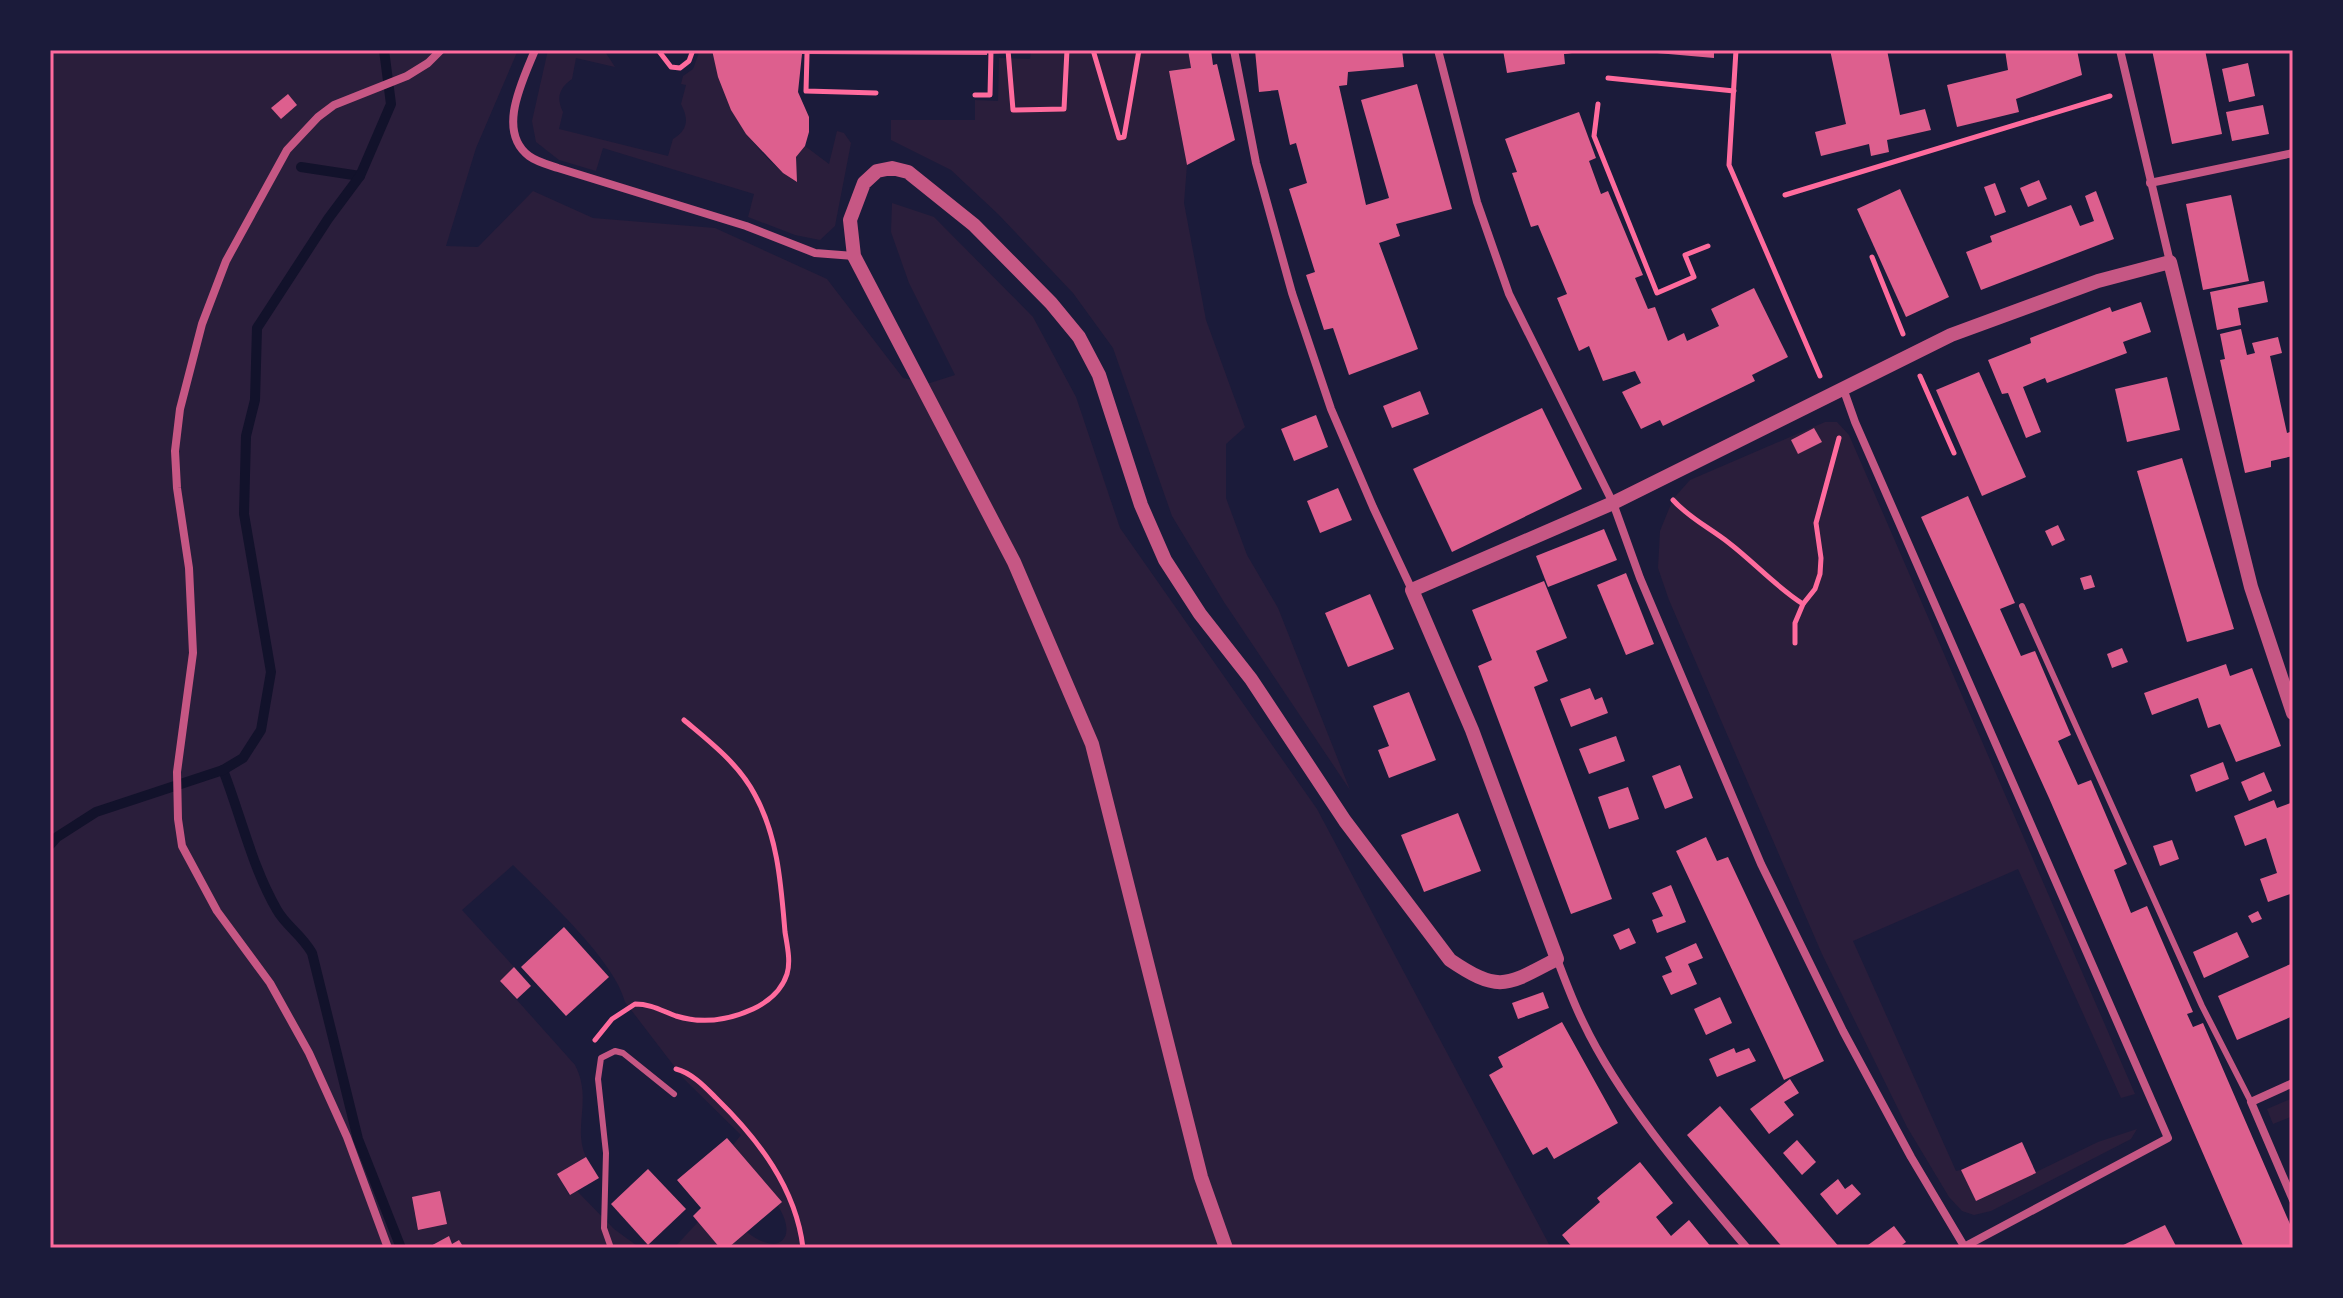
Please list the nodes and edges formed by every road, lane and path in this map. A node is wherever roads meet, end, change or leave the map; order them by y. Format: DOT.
graph roads {
  1 [pos="441,50"];
  2 [pos="535,50"];
  3 [pos="658,50"];
  4 [pos="693,50"];
  5 [pos="1024,50"];
  6 [pos="1067,50"];
  7 [pos="1093,50"];
  8 [pos="1139,50"];
  9 [pos="1234,50"];
  10 [pos="1438,50"];
  11 [pos="1736,50"];
  12 [pos="2120,50"];
  13 [pos="1008,51"];
  14 [pos="807,54"];
  15 [pos="1608,78"];
  16 [pos="2129,90"];
  17 [pos="1734,91"];
  18 [pos="876,93"];
  19 [pos="975,95"];
  20 [pos="1598,104"];
  21 [pos="2293,153"];
  22 [pos="2150,183"];
  23 [pos="1785,195"];
  24 [pos="1708,246"];
  25 [pos="854,256"];
  26 [pos="2170,262"];
  27 [pos="1822,382"];
  28 [pos="1843,388"];
  29 [pos="1837,446"];
  30 [pos="1657,481"];
  31 [pos="1613,503"];
  32 [pos="1412,590"];
  33 [pos="1803,604"];
  34 [pos="2022,606"];
  35 [pos="1795,643"];
  36 [pos="2293,713"];
  37 [pos="684,720"];
  38 [pos="1557,959"];
  39 [pos="598,1068"];
  40 [pos="650,1073"];
  41 [pos="2293,1083"];
  42 [pos="674,1094"];
  43 [pos="2251,1102"];
  44 [pos="2293,1200"];
  45 [pos="1962,1247"];
  46 [pos="388,1248"];
  47 [pos="611,1248"];
  48 [pos="803,1248"];
  49 [pos="1226,1248"];
  50 [pos="1747,1248"];
  1 -- 46 [label="street"];
  2 -- 25 [label="street"];
  3 -- 4 [label="path"];
  5 -- 13 [label="path"];
  6 -- 13 [label="path"];
  7 -- 8 [label="path"];
  9 -- 32 [label="street"];
  10 -- 31 [label="street"];
  11 -- 17 [label="path"];
  12 -- 16 [label="street"];
  13 -- 19 [label="path"];
  14 -- 18 [label="path"];
  15 -- 17 [label="path"];
  16 -- 22 [label="street"];
  16 -- 23 [label="path"];
  17 -- 27 [label="path"];
  20 -- 24 [label="path"];
  21 -- 22 [label="street"];
  22 -- 26 [label="street"];
  25 -- 38 [label="street"];
  25 -- 49 [label="street"];
  26 -- 28 [label="street"];
  26 -- 36 [label="street"];
  28 -- 30 [label="street"];
  28 -- 45 [label="street"];
  29 -- 33 [label="path"];
  30 -- 31 [label="street"];
  30 -- 33 [label="path"];
  31 -- 32 [label="street"];
  31 -- 45 [label="street"];
  32 -- 38 [label="street"];
  33 -- 35 [label="path"];
  34 -- 43 [label="lane"];
  37 -- 39 [label="path"];
  38 -- 50 [label="street"];
  39 -- 40 [label="lane"];
  39 -- 47 [label="lane"];
  40 -- 42 [label="lane"];
  40 -- 48 [label="path"];
  41 -- 43 [label="street"];
  43 -- 44 [label="street"];
}
